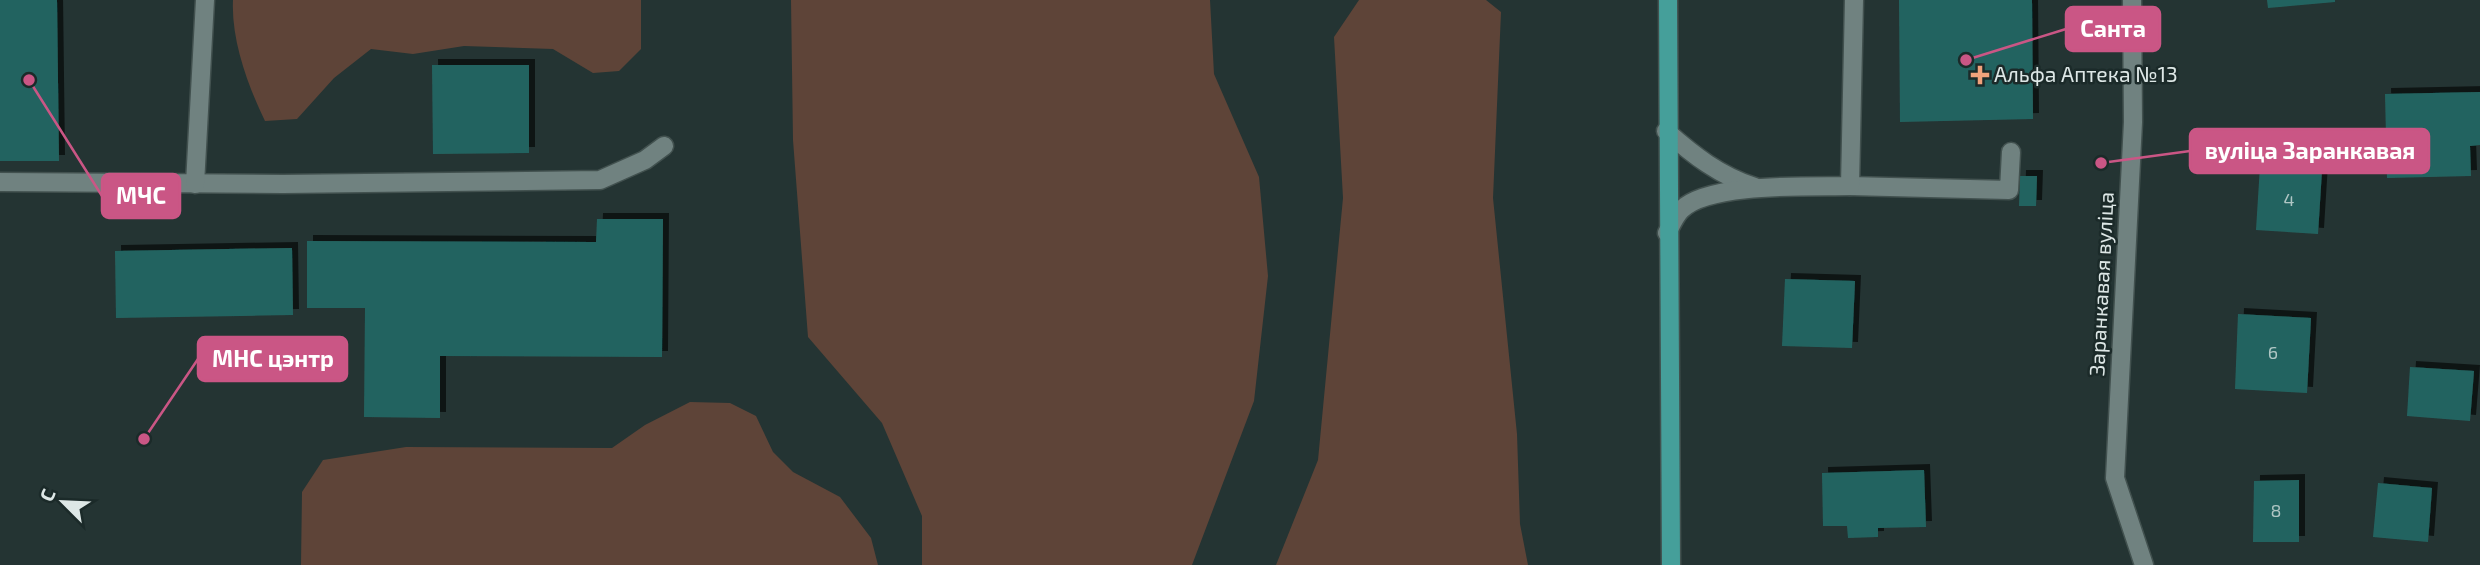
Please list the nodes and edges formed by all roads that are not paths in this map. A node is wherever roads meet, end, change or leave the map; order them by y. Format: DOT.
graph roads {
  1 [pos="205,0"];
  2 [pos="1668,0"];
  3 [pos="1854,0"];
  4 [pos="2132,0"];
  5 [pos="1667,131"];
  6 [pos="664,146"];
  7 [pos="2011,152"];
  8 [pos="0,182"];
  9 [pos="195,184"];
  10 [pos="1850,186"];
  11 [pos="1755,187"];
  12 [pos="1667,233"];
  13 [pos="1671,565"];
  14 [pos="2144,565"];
  1 -- 9 [label="street"];
  2 -- 5 [label="main road"];
  3 -- 10 [label="street"];
  4 -- 14 [label="street, Заранкавая вуліца"];
  5 -- 11 [label="street"];
  5 -- 12 [label="main road"];
  6 -- 9 [label="street"];
  7 -- 10 [label="street"];
  8 -- 9 [label="street"];
  10 -- 11 [label="street"];
  11 -- 12 [label="street"];
  12 -- 13 [label="main road"];
}
